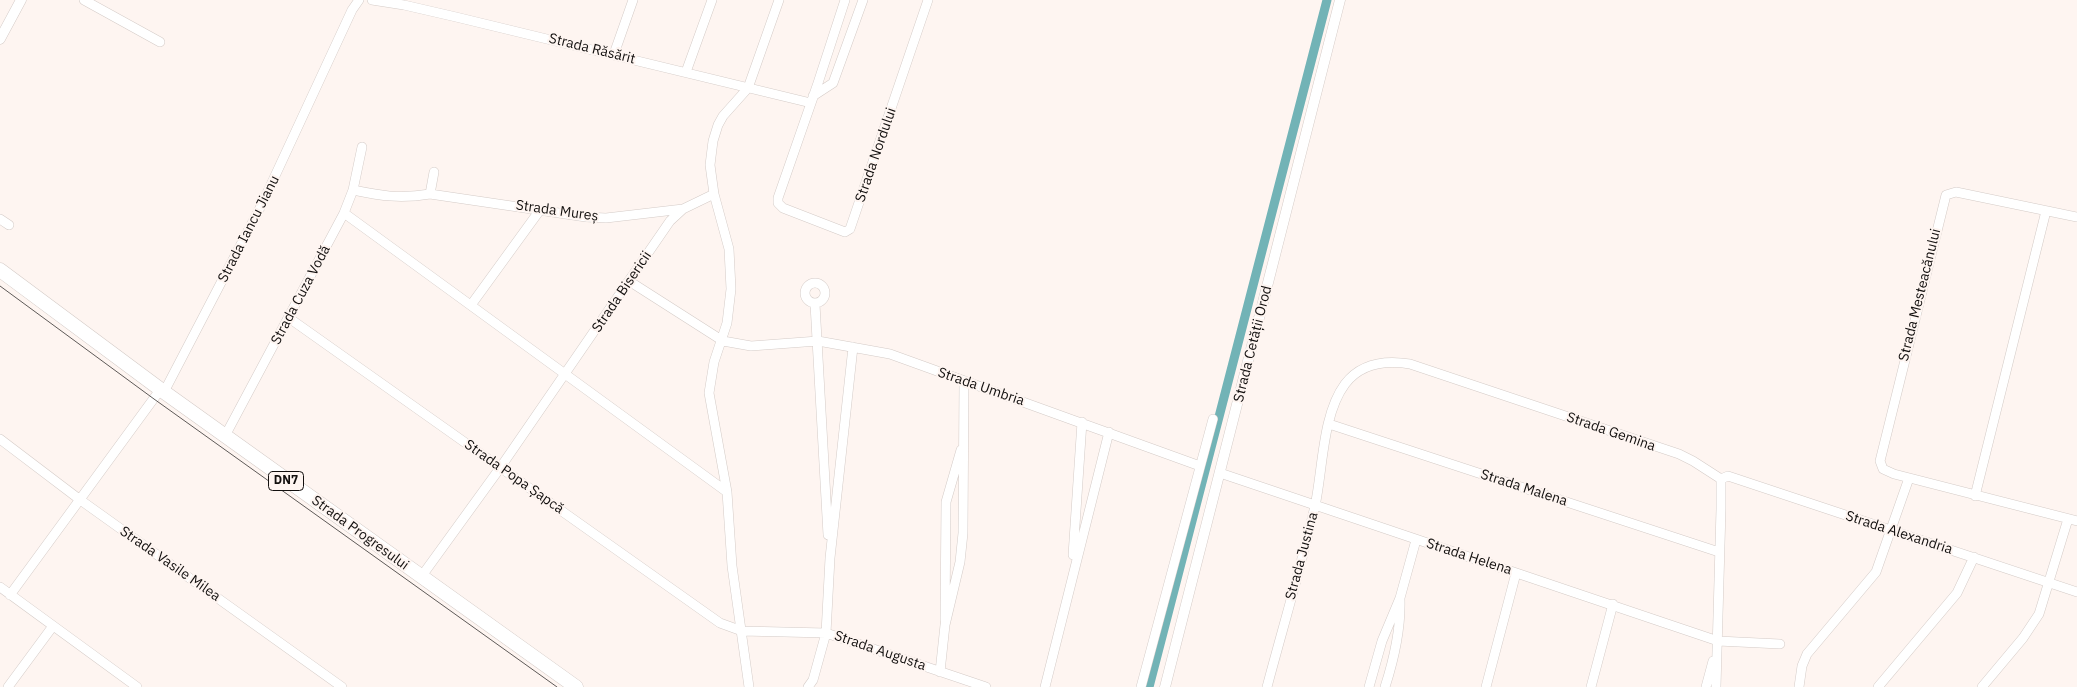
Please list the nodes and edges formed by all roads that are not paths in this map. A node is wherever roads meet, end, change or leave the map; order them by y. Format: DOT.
graph roads {
  1 [pos="21,0"];
  2 [pos="84,0"];
  3 [pos="359,0"];
  4 [pos="372,0"];
  5 [pos="633,0"];
  6 [pos="712,0"];
  7 [pos="779,0"];
  8 [pos="845,0"];
  9 [pos="862,0"];
  10 [pos="928,0"];
  11 [pos="1340,0"];
  12 [pos="406,2"];
  13 [pos="0,39"];
  14 [pos="160,42"];
  15 [pos="614,54"];
  16 [pos="686,72"];
  17 [pos="748,88"];
  18 [pos="812,100"];
  19 [pos="362,147"];
  20 [pos="434,172"];
  21 [pos="353,190"];
  22 [pos="430,194"];
  23 [pos="714,194"];
  24 [pos="683,208"];
  25 [pos="540,210"];
  26 [pos="2046,211"];
  27 [pos="344,213"];
  28 [pos="2077,217"];
  29 [pos="0,219"];
  30 [pos="10,225"];
  31 [pos="0,270"];
  32 [pos="629,281"];
  33 [pos="815,304"];
  34 [pos="471,305"];
  35 [pos="289,318"];
  36 [pos="723,341"];
  37 [pos="818,341"];
  38 [pos="853,347"];
  39 [pos="565,374"];
  40 [pos="964,381"];
  41 [pos="162,391"];
  42 [pos="1213,419"];
  43 [pos="1082,422"];
  44 [pos="1329,424"];
  45 [pos="1109,432"];
  46 [pos="225,436"];
  47 [pos="0,439"];
  48 [pos="963,444"];
  49 [pos="1200,466"];
  50 [pos="500,468"];
  51 [pos="1220,473"];
  52 [pos="1909,478"];
  53 [pos="1720,479"];
  54 [pos="727,492"];
  55 [pos="1975,496"];
  56 [pos="79,500"];
  57 [pos="1315,506"];
  58 [pos="2074,519"];
  59 [pos="1891,530"];
  60 [pos="1416,540"];
  61 [pos="1719,552"];
  62 [pos="1974,557"];
  63 [pos="830,558"];
  64 [pos="1516,573"];
  65 [pos="1072,575"];
  66 [pos="421,577"];
  67 [pos="2050,582"];
  68 [pos="0,587"];
  69 [pos="2077,592"];
  70 [pos="10,595"];
  71 [pos="1400,598"];
  72 [pos="1613,604"];
  73 [pos="945,625"];
  74 [pos="53,626"];
  75 [pos="742,631"];
  76 [pos="826,633"];
  77 [pos="1718,642"];
  78 [pos="1780,644"];
  79 [pos="940,672"];
  80 [pos="8,687"];
  81 [pos="137,687"];
  82 [pos="342,687"];
  83 [pos="576,687"];
  84 [pos="749,687"];
  85 [pos="808,687"];
  86 [pos="986,687"];
  87 [pos="1045,687"];
  88 [pos="1141,687"];
  89 [pos="1165,687"];
  90 [pos="1267,687"];
  91 [pos="1369,687"];
  92 [pos="1385,687"];
  93 [pos="1486,687"];
  94 [pos="1591,687"];
  95 [pos="1706,687"];
  96 [pos="1716,687"];
  97 [pos="1799,687"];
  98 [pos="1878,687"];
  99 [pos="1982,687"];
  1 -- 13 [label="street"];
  2 -- 14 [label="street"];
  3 -- 41 [label="street, Strada Iancu Jianu"];
  4 -- 12 [label="street, Strada Răsărit"];
  5 -- 15 [label="street"];
  6 -- 16 [label="street"];
  7 -- 17 [label="street"];
  8 -- 18 [label="street"];
  9 -- 18 [label="street"];
  10 -- 18 [label="street, Strada Nordului"];
  11 -- 51 [label="street, Strada Cetății Orod"];
  12 -- 15 [label="street, Strada Răsărit"];
  15 -- 16 [label="street, Strada Răsărit"];
  16 -- 17 [label="street, Strada Răsărit"];
  17 -- 18 [label="street, Strada Răsărit"];
  17 -- 23 [label="street"];
  19 -- 21 [label="street, Strada Cuza Vodă"];
  20 -- 22 [label="street"];
  21 -- 22 [label="street, Strada Mureș"];
  21 -- 27 [label="street, Strada Cuza Vodă"];
  22 -- 25 [label="street, Strada Mureș"];
  23 -- 24 [label="street, Strada Bisericii"];
  23 -- 36 [label="street"];
  24 -- 25 [label="street, Strada Mureș"];
  24 -- 32 [label="street, Strada Bisericii"];
  25 -- 34 [label="street"];
  26 -- 28 [label="street"];
  26 -- 52 [label="street, Strada Mesteacănului"];
  26 -- 55 [label="street"];
  27 -- 34 [label="street"];
  27 -- 35 [label="street, Strada Cuza Vodă"];
  29 -- 30 [label="street"];
  31 -- 41 [label="main road, Strada Progresului / DN7"];
  32 -- 36 [label="street"];
  32 -- 39 [label="street, Strada Bisericii"];
  33 -- 37 [label="street"];
  34 -- 39 [label="street"];
  35 -- 46 [label="street, Strada Cuza Vodă"];
  35 -- 50 [label="street, Strada Popa Șapcă"];
  36 -- 37 [label="street, Strada Umbria"];
  36 -- 54 [label="street"];
  37 -- 38 [label="street, Strada Umbria"];
  37 -- 63 [label="street"];
  38 -- 40 [label="street, Strada Umbria"];
  38 -- 63 [label="street"];
  39 -- 50 [label="street, Strada Bisericii"];
  39 -- 54 [label="street"];
  40 -- 43 [label="street, Strada Umbria"];
  40 -- 48 [label="street"];
  41 -- 46 [label="main road, Strada Progresului / DN7"];
  41 -- 56 [label="street, Strada Iancu Jianu"];
  42 -- 49 [label="street"];
  43 -- 45 [label="street, Strada Umbria"];
  43 -- 65 [label="street"];
  44 -- 53 [label="street, Strada Gemina"];
  44 -- 57 [label="street, Strada Justina"];
  44 -- 61 [label="street, Strada Malena"];
  45 -- 49 [label="street, Strada Umbria"];
  45 -- 65 [label="street"];
  46 -- 66 [label="main road, Strada Progresului / DN7"];
  47 -- 56 [label="street, Strada Vasile Milea"];
  48 -- 73 [label="street"];
  48 -- 73 [label="street"];
  49 -- 88 [label="street"];
  50 -- 66 [label="street, Strada Bisericii"];
  50 -- 75 [label="street, Strada Popa Șapcă"];
  51 -- 57 [label="street, Strada Helena"];
  51 -- 89 [label="street, Strada Cetății Orod"];
  52 -- 55 [label="street"];
  52 -- 59 [label="street"];
  53 -- 59 [label="street, Strada Alexandria"];
  53 -- 61 [label="street"];
  54 -- 75 [label="street"];
  55 -- 58 [label="street"];
  56 -- 70 [label="street, Strada Iancu Jianu"];
  56 -- 82 [label="street, Strada Vasile Milea"];
  57 -- 60 [label="street, Strada Helena"];
  57 -- 90 [label="street, Strada Justina"];
  58 -- 67 [label="street"];
  59 -- 62 [label="street, Strada Alexandria"];
  59 -- 97 [label="street"];
  60 -- 64 [label="street, Strada Helena"];
  60 -- 71 [label="street"];
  61 -- 77 [label="street"];
  62 -- 67 [label="street, Strada Alexandria"];
  62 -- 98 [label="street"];
  63 -- 76 [label="street"];
  64 -- 72 [label="street, Strada Helena"];
  64 -- 93 [label="street"];
  65 -- 87 [label="street"];
  66 -- 83 [label="main road, Strada Progresului / DN7"];
  67 -- 69 [label="street, Strada Alexandria"];
  67 -- 99 [label="street"];
  68 -- 70 [label="street"];
  70 -- 74 [label="street"];
  71 -- 91 [label="street"];
  71 -- 92 [label="street"];
  72 -- 77 [label="street, Strada Helena"];
  72 -- 94 [label="street"];
  73 -- 79 [label="street"];
  74 -- 80 [label="street"];
  74 -- 81 [label="street"];
  75 -- 76 [label="street, Strada Augusta"];
  75 -- 84 [label="street"];
  76 -- 79 [label="street, Strada Augusta"];
  76 -- 85 [label="street"];
  77 -- 78 [label="street, Strada Helena"];
  77 -- 95 [label="street"];
  77 -- 96 [label="street"];
  79 -- 86 [label="street, Strada Augusta"];
}
